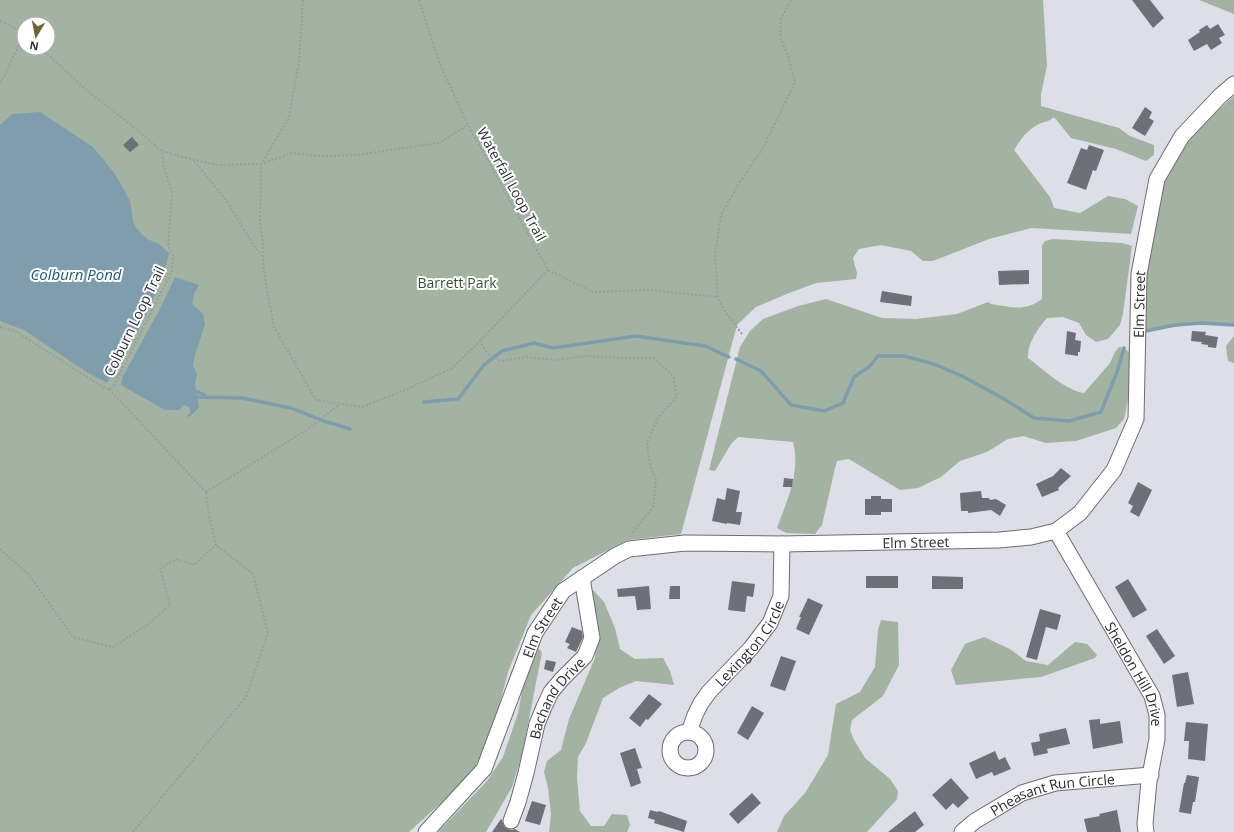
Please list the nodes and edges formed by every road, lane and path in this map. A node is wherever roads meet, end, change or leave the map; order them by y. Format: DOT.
graph roads {
  1 [pos="303,0"];
  2 [pos="419,0"];
  3 [pos="790,0"];
  4 [pos="0,21"];
  5 [pos="16,29"];
  6 [pos="16,51"];
  7 [pos="50,56"];
  8 [pos="0,83"];
  9 [pos="1234,84"];
  10 [pos="468,125"];
  11 [pos="162,151"];
  12 [pos="193,160"];
  13 [pos="261,164"];
  14 [pos="263,256"];
  15 [pos="548,270"];
  16 [pos="718,297"];
  17 [pos="0,327"];
  18 [pos="742,334"];
  19 [pos="480,341"];
  20 [pos="109,389"];
  21 [pos="341,404"];
  22 [pos="206,492"];
  23 [pos="1056,531"];
  24 [pos="782,544"];
  25 [pos="216,545"];
  26 [pos="0,549"];
  27 [pos="629,549"];
  28 [pos="582,578"];
  29 [pos="690,732"];
  30 [pos="1151,775"];
  31 [pos="512,821"];
  32 [pos="133,832"];
  33 [pos="426,832"];
  34 [pos="962,832"];
  35 [pos="1146,832"];
  1 -- 13 [label="path"];
  2 -- 10 [label="path"];
  3 -- 16 [label="path"];
  4 -- 5 [label="path"];
  6 -- 8 [label="path"];
  7 -- 11 [label="path"];
  9 -- 23 [label="street, Elm Street"];
  10 -- 13 [label="path, Waterfall Loop Trail"];
  10 -- 15 [label="path, Waterfall Loop Trail"];
  11 -- 12 [label="path, Waterfall Loop Trail"];
  11 -- 20 [label="path, Colburn Loop Trail"];
  12 -- 13 [label="path, Waterfall Loop Trail"];
  12 -- 14 [label="path"];
  13 -- 14 [label="path"];
  14 -- 21 [label="path"];
  15 -- 16 [label="path"];
  15 -- 19 [label="path"];
  16 -- 18 [label="path"];
  17 -- 20 [label="path, Colburn Loop Trail"];
  19 -- 21 [label="path"];
  19 -- 27 [label="path"];
  20 -- 22 [label="path"];
  21 -- 22 [label="path"];
  22 -- 25 [label="path"];
  23 -- 24 [label="street, Elm Street"];
  23 -- 30 [label="street, Sheldon Hill Drive"];
  24 -- 27 [label="street, Elm Street"];
  24 -- 29 [label="street, Lexington Circle"];
  25 -- 26 [label="path"];
  25 -- 32 [label="path"];
  27 -- 28 [label="street, Elm Street"];
  28 -- 31 [label="street, Bachand Drive"];
  28 -- 33 [label="street, Elm Street"];
  30 -- 34 [label="street, Pheasant Run Circle"];
  30 -- 35 [label="street, Sheldon Hill Drive"];
}
